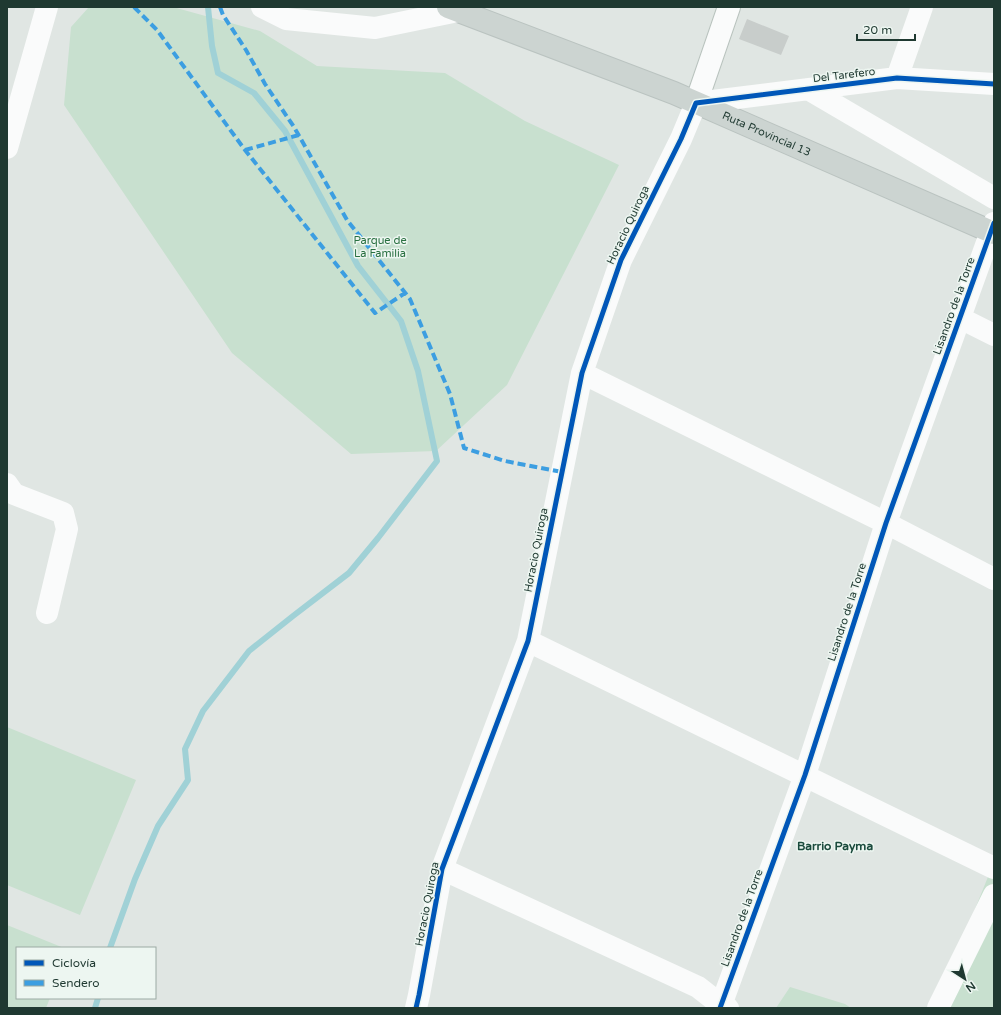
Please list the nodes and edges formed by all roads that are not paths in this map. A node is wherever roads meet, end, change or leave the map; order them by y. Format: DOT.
graph roads {
  1 [pos="47,7"];
  2 [pos="262,7"];
  3 [pos="729,7"];
  4 [pos="922,7"];
  5 [pos="453,9"];
  6 [pos="897,78"];
  7 [pos="994,84"];
  8 [pos="808,89"];
  9 [pos="696,103"];
  10 [pos="7,148"];
  11 [pos="994,198"];
  12 [pos="993,229"];
  13 [pos="960,318"];
  14 [pos="994,335"];
  15 [pos="582,373"];
  16 [pos="7,484"];
  17 [pos="886,523"];
  18 [pos="994,579"];
  19 [pos="47,612"];
  20 [pos="528,641"];
  21 [pos="806,775"];
  22 [pos="994,868"];
  23 [pos="442,869"];
  24 [pos="994,895"];
  25 [pos="413,1004"];
  26 [pos="723,1007"];
  27 [pos="938,1008"];
  1 -- 10 [label="street"];
  2 -- 5 [label="street"];
  3 -- 9 [label="street, Horacio Quiroga"];
  4 -- 6 [label="street"];
  5 -- 9 [label="main road, Ruta Provincial 13"];
  6 -- 7 [label="street, Del Tarefero"];
  6 -- 8 [label="street, Del Tarefero"];
  8 -- 9 [label="street, Del Tarefero"];
  8 -- 11 [label="street"];
  9 -- 12 [label="main road, Ruta Provincial 13"];
  9 -- 15 [label="street, Horacio Quiroga"];
  12 -- 13 [label="street, Lisandro de la Torre"];
  13 -- 14 [label="street"];
  13 -- 17 [label="street, Lisandro de la Torre"];
  15 -- 17 [label="street"];
  15 -- 20 [label="street, Horacio Quiroga"];
  16 -- 19 [label="street"];
  17 -- 18 [label="street"];
  17 -- 21 [label="street, Lisandro de la Torre"];
  20 -- 21 [label="street"];
  20 -- 23 [label="street, Horacio Quiroga"];
  21 -- 22 [label="street"];
  21 -- 26 [label="street, Lisandro de la Torre"];
  23 -- 25 [label="street, Horacio Quiroga"];
  23 -- 26 [label="street"];
  24 -- 27 [label="street"];
}
